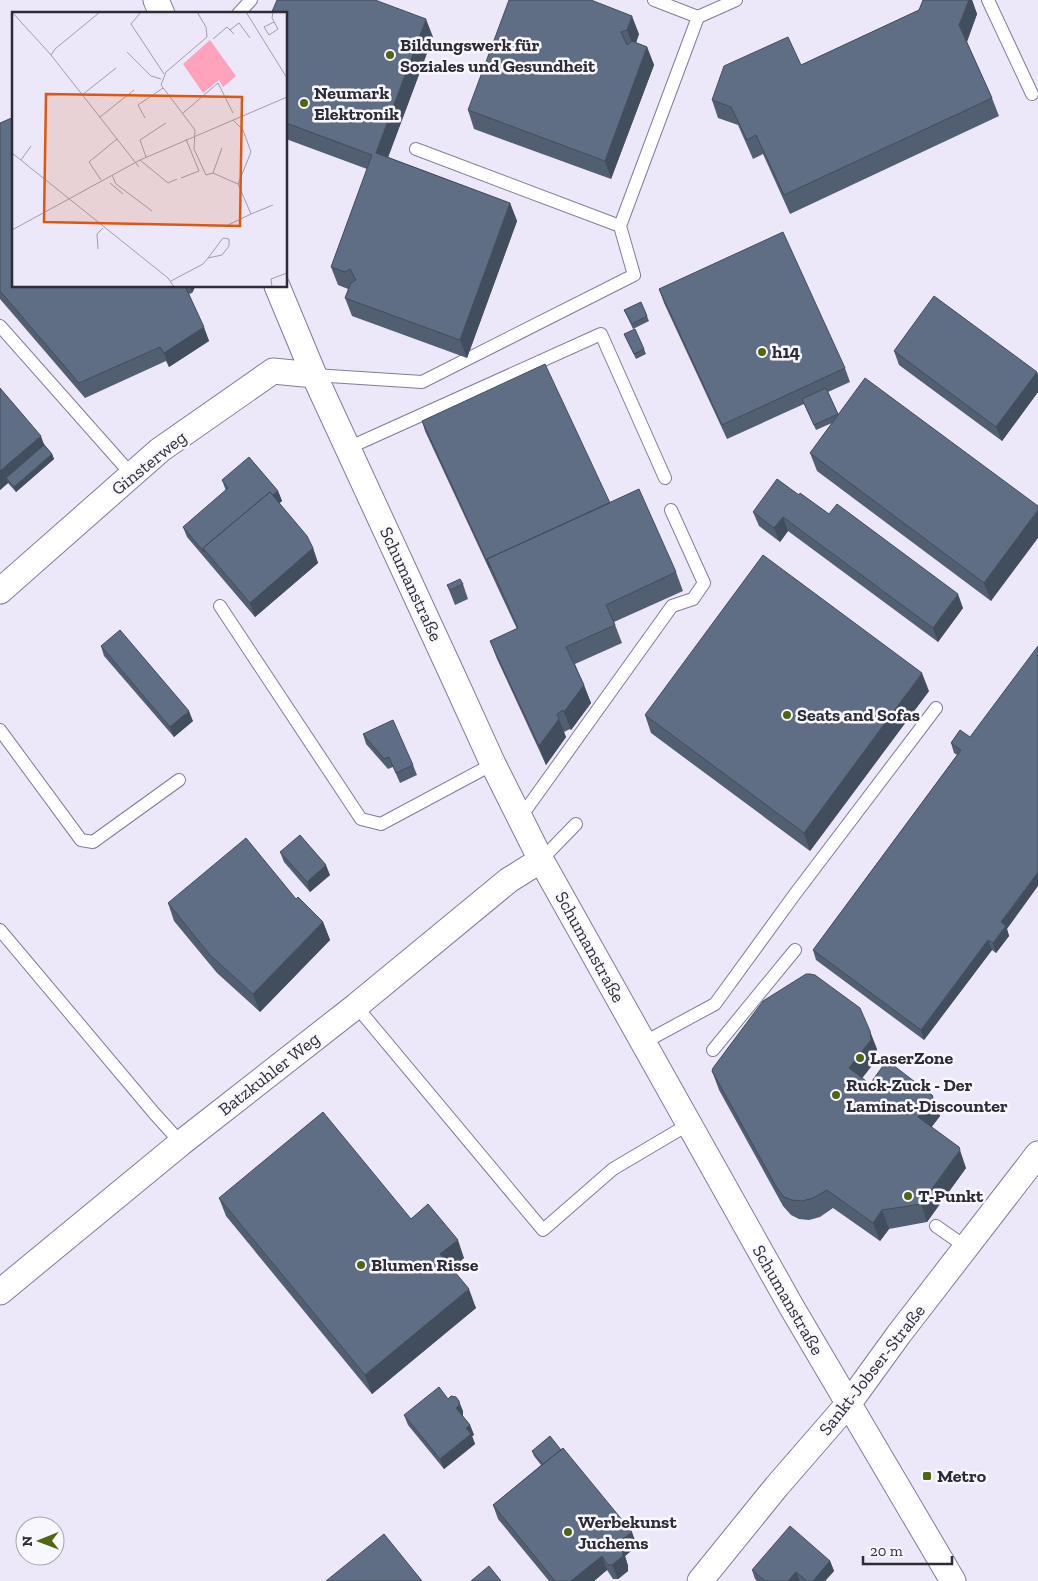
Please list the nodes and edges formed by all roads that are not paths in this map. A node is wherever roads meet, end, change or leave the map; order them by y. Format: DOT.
graph roads {
  1 [pos="156,0"];
  2 [pos="251,0"];
  3 [pos="654,0"];
  4 [pos="736,0"];
  5 [pos="988,0"];
  6 [pos="161,12"];
  7 [pos="240,12"];
  8 [pos="698,17"];
  9 [pos="1032,94"];
  10 [pos="416,149"];
  11 [pos="620,226"];
  12 [pos="278,288"];
  13 [pos="0,326"];
  14 [pos="314,375"];
  15 [pos="348,448"];
  16 [pos="132,475"];
  17 [pos="665,478"];
  18 [pos="671,510"];
  19 [pos="0,591"];
  20 [pos="220,606"];
  21 [pos="936,708"];
  22 [pos="0,730"];
  23 [pos="494,764"];
  24 [pos="179,780"];
  25 [pos="520,818"];
  26 [pos="576,824"];
  27 [pos="541,860"];
  28 [pos="0,930"];
  29 [pos="795,950"];
  30 [pos="356,1006"];
  31 [pos="643,1042"];
  32 [pos="713,1050"];
  33 [pos="689,1124"];
  34 [pos="181,1143"];
  35 [pos="1038,1154"];
  36 [pos="936,1226"];
  37 [pos="966,1247"];
  38 [pos="1,1290"];
  39 [pos="849,1403"];
  40 [pos="700,1581"];
  41 [pos="953,1581"];
  1 -- 6 [label="street"];
  2 -- 7 [label="lane"];
  3 -- 8 [label="lane"];
  4 -- 8 [label="lane"];
  5 -- 9 [label="lane"];
  8 -- 11 [label="lane"];
  10 -- 11 [label="lane"];
  11 -- 14 [label="lane"];
  12 -- 14 [label="street, Schumanstraße"];
  13 -- 16 [label="lane"];
  14 -- 15 [label="street, Schumanstraße"];
  14 -- 16 [label="street, Ginsterweg"];
  15 -- 17 [label="lane"];
  15 -- 23 [label="street, Schumanstraße"];
  16 -- 19 [label="street, Ginsterweg"];
  18 -- 25 [label="lane"];
  20 -- 23 [label="lane"];
  21 -- 31 [label="lane"];
  22 -- 24 [label="lane"];
  23 -- 25 [label="street, Schumanstraße"];
  25 -- 27 [label="street, Schumanstraße"];
  26 -- 27 [label="lane"];
  27 -- 30 [label="street, Batzkuhler Weg"];
  27 -- 31 [label="street, Schumanstraße"];
  28 -- 34 [label="lane"];
  29 -- 32 [label="lane"];
  30 -- 33 [label="lane"];
  30 -- 34 [label="street, Batzkuhler Weg"];
  31 -- 33 [label="street, Schumanstraße"];
  33 -- 39 [label="street, Schumanstraße"];
  34 -- 38 [label="street, Batzkuhler Weg"];
  35 -- 37 [label="street, Sankt-Jobser-Straße"];
  36 -- 37 [label="lane"];
  37 -- 39 [label="street, Sankt-Jobser-Straße"];
  39 -- 40 [label="street, Sankt-Jobser-Straße"];
  39 -- 41 [label="street, Schumanstraße"];
}
